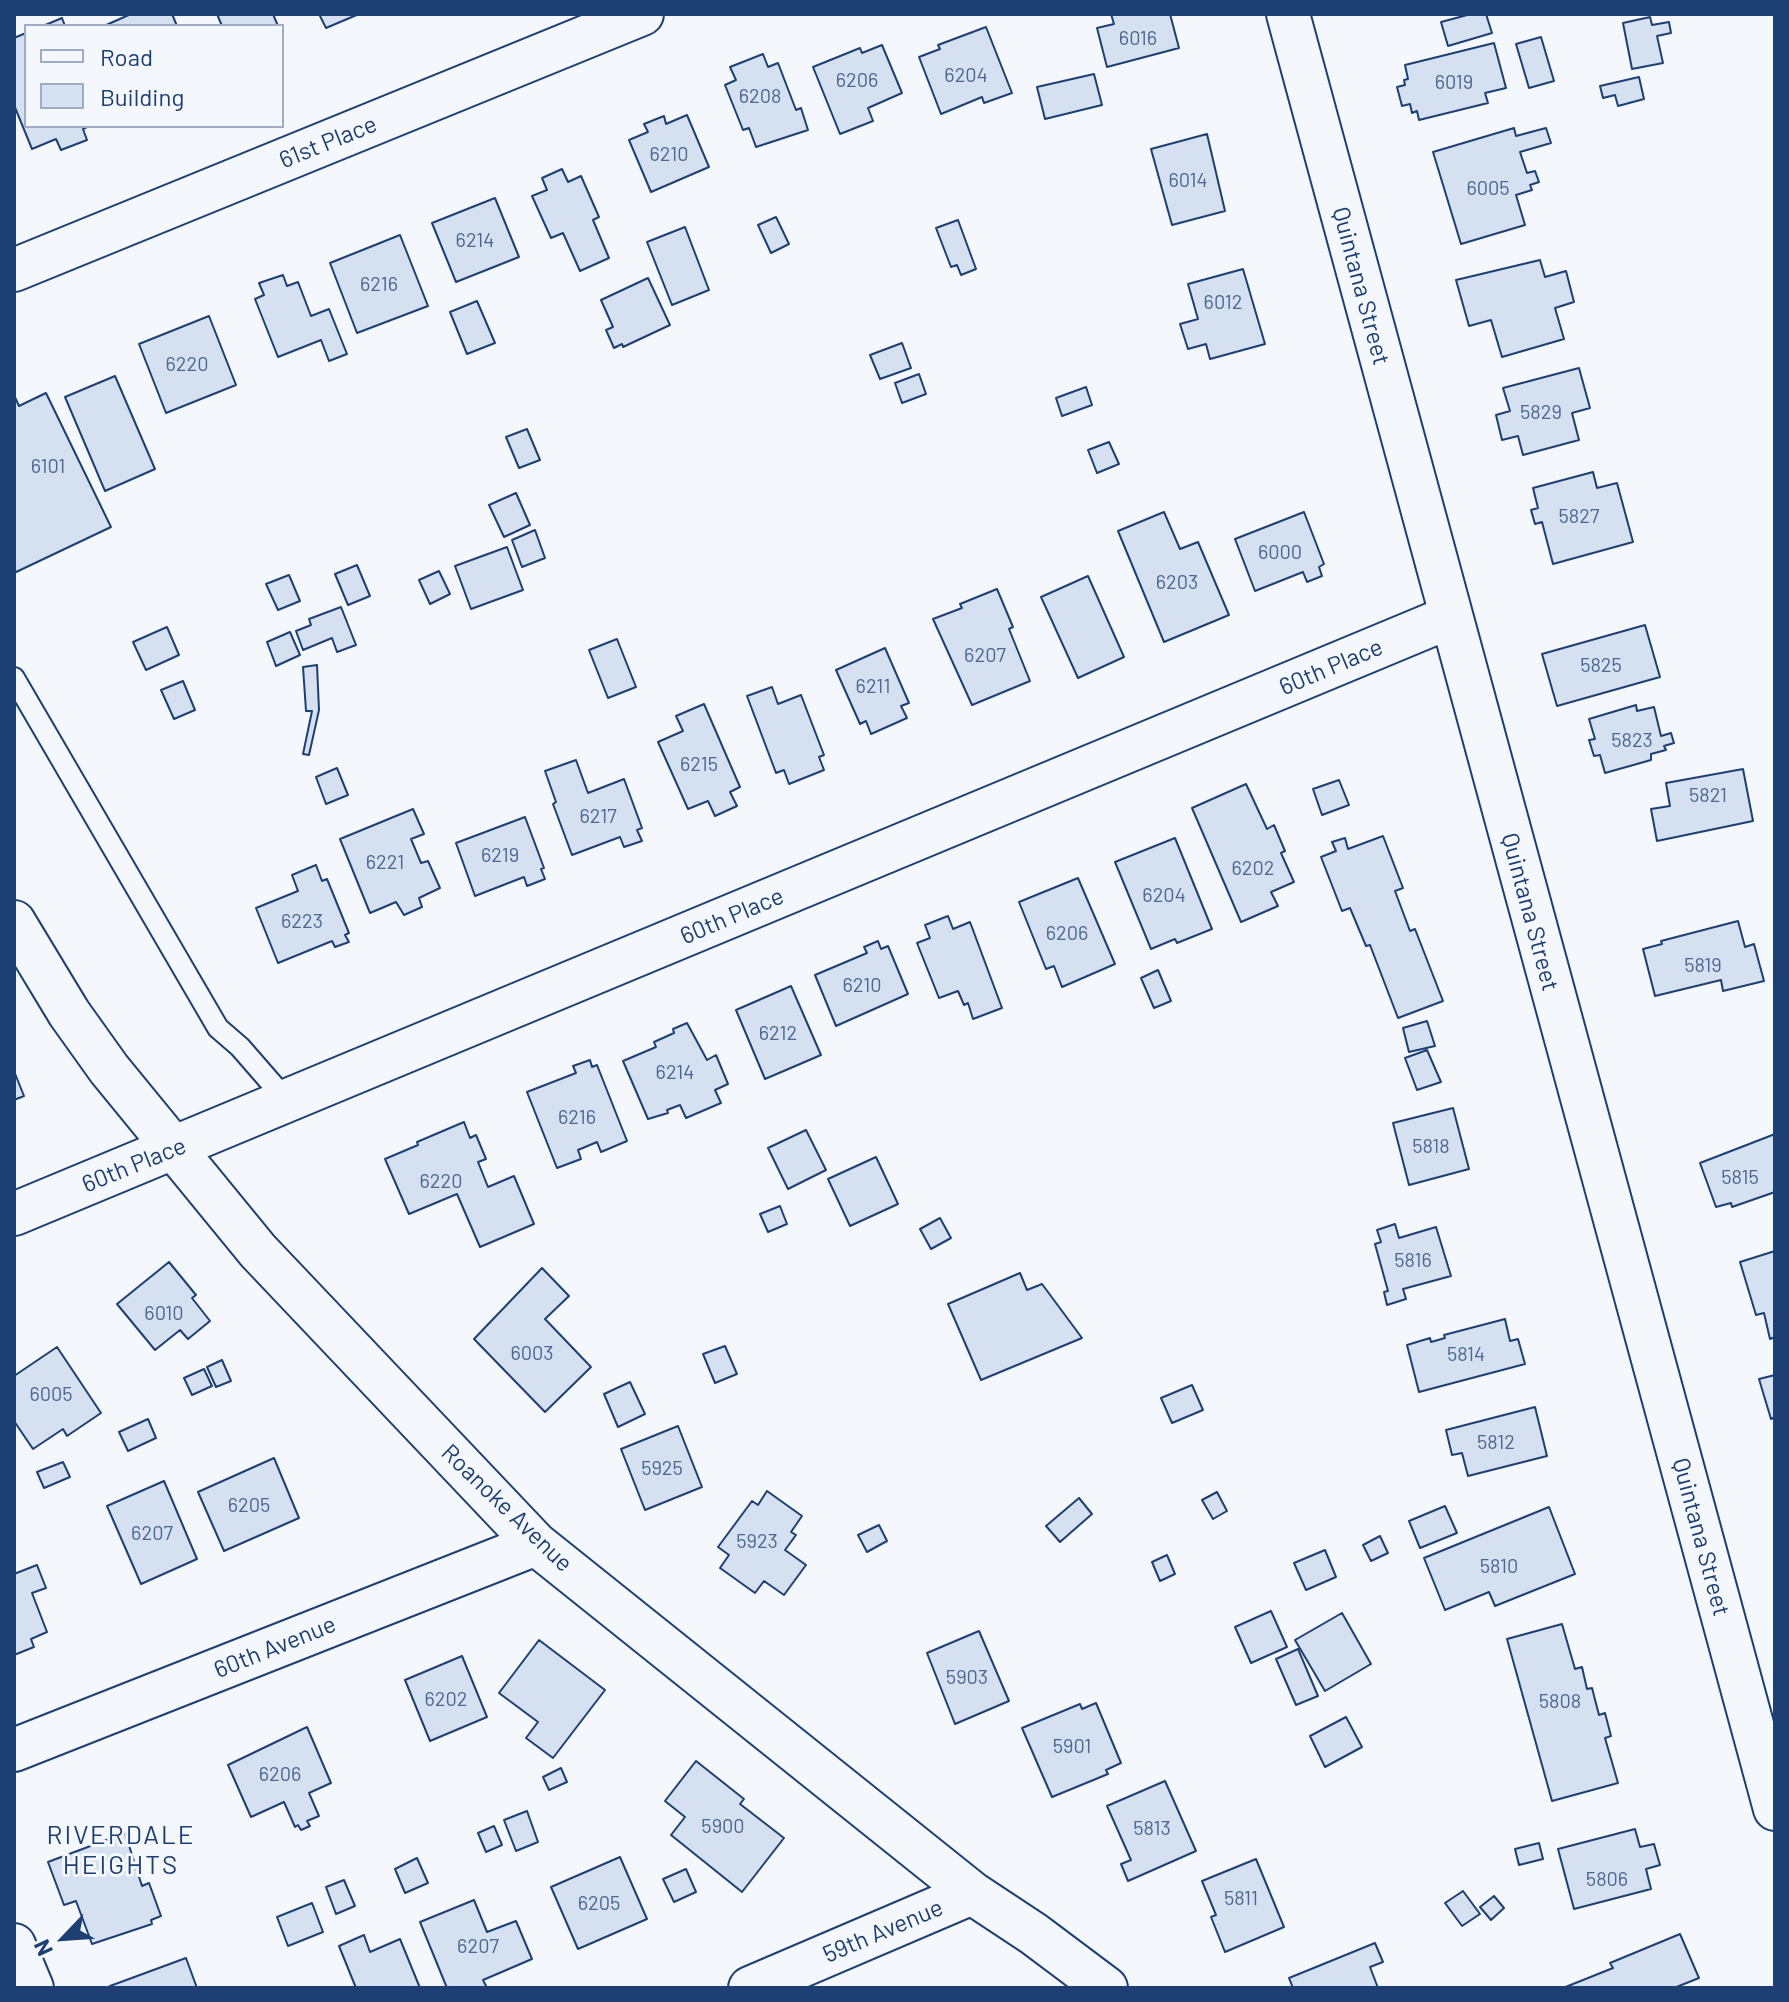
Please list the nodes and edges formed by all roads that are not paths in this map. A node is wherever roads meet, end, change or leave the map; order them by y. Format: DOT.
graph roads {
  1 [pos="642,14"];
  2 [pos="1288,14"];
  3 [pos="14,270"];
  4 [pos="1450,617"];
  5 [pos="14,678"];
  6 [pos="14,922"];
  7 [pos="287,1101"];
  8 [pos="175,1149"];
  9 [pos="14,1214"];
  10 [pos="536,1544"];
  11 [pos="14,1750"];
  12 [pos="1775,1809"];
  13 [pos="972,1893"];
  14 [pos="14,1945"];
  15 [pos="32,1988"];
  16 [pos="750,1988"];
  17 [pos="1106,1988"];
  1 -- 3 [label="street, 61st Place"];
  2 -- 4 [label="street, Quintana Street"];
  4 -- 7 [label="street, 60th Place"];
  4 -- 12 [label="street, Quintana Street"];
  5 -- 7 [label="lane"];
  6 -- 8 [label="street, Roanoke Avenue"];
  7 -- 8 [label="street, 60th Place"];
  8 -- 9 [label="street, 60th Place"];
  8 -- 10 [label="street, Roanoke Avenue"];
  10 -- 11 [label="street, 60th Avenue"];
  10 -- 13 [label="street, Roanoke Avenue"];
  13 -- 16 [label="street, 59th Avenue"];
  13 -- 17 [label="street, Roanoke Avenue"];
  14 -- 15 [label="street"];
}
